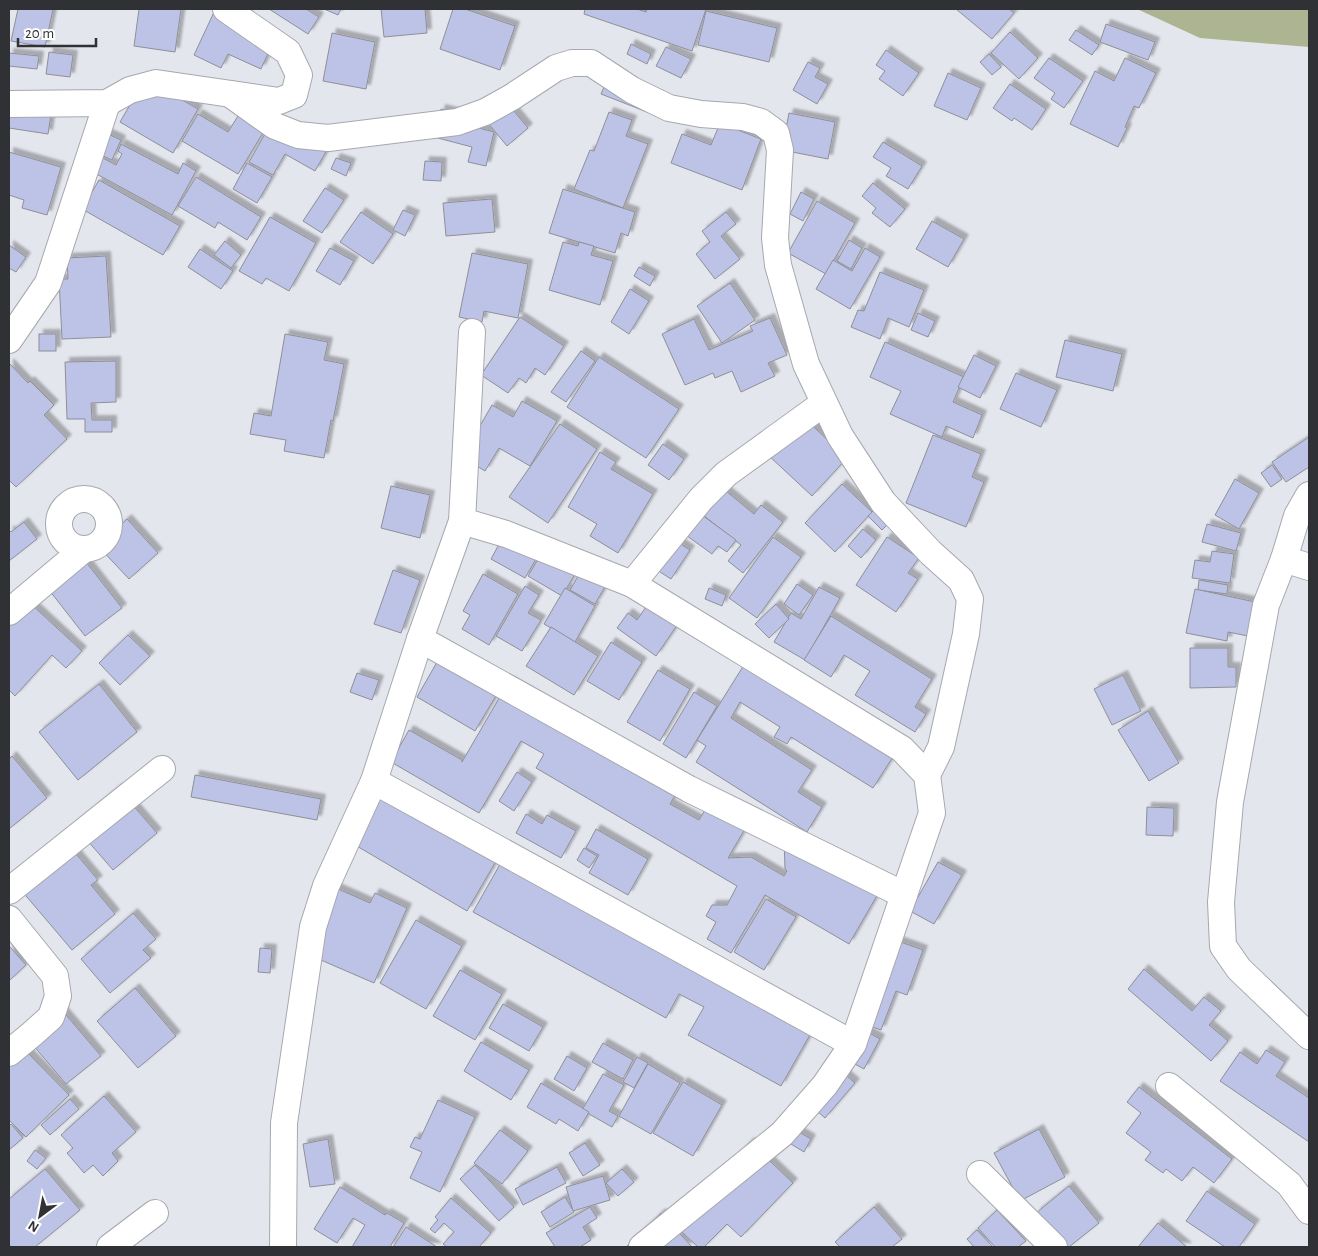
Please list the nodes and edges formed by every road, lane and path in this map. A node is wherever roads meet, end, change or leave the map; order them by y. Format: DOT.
graph roads {
  1 [pos="226,9"];
  2 [pos="230,94"];
  3 [pos="107,103"];
  4 [pos="9,104"];
  5 [pos="472,332"];
  6 [pos="9,340"];
  7 [pos="824,403"];
  8 [pos="1309,494"];
  9 [pos="462,522"];
  10 [pos="84,549"];
  11 [pos="1284,559"];
  12 [pos="1309,567"];
  13 [pos="632,584"];
  14 [pos="9,612"];
  15 [pos="420,639"];
  16 [pos="162,769"];
  17 [pos="927,775"];
  18 [pos="374,781"];
  19 [pos="9,891"];
  20 [pos="904,896"];
  21 [pos="9,919"];
  22 [pos="1309,1036"];
  23 [pos="853,1044"];
  24 [pos="9,1053"];
  25 [pos="1169,1086"];
  26 [pos="980,1174"];
  27 [pos="1309,1211"];
  28 [pos="155,1213"];
  29 [pos="110,1247"];
  30 [pos="283,1247"];
  31 [pos="642,1247"];
  32 [pos="1054,1247"];
  1 -- 2 [label="street"];
  2 -- 3 [label="street"];
  2 -- 7 [label="street"];
  3 -- 4 [label="street"];
  3 -- 6 [label="street"];
  5 -- 9 [label="street"];
  7 -- 13 [label="street"];
  7 -- 17 [label="street"];
  8 -- 11 [label="street"];
  9 -- 13 [label="street"];
  9 -- 15 [label="street"];
  10 -- 14 [label="street"];
  11 -- 12 [label="street"];
  11 -- 22 [label="street"];
  13 -- 17 [label="street"];
  15 -- 18 [label="street"];
  15 -- 20 [label="street"];
  16 -- 19 [label="street"];
  17 -- 20 [label="street"];
  18 -- 23 [label="street"];
  18 -- 30 [label="street"];
  20 -- 23 [label="street"];
  21 -- 24 [label="street"];
  23 -- 31 [label="street"];
  25 -- 27 [label="street"];
  26 -- 32 [label="street"];
  28 -- 29 [label="street"];
}
